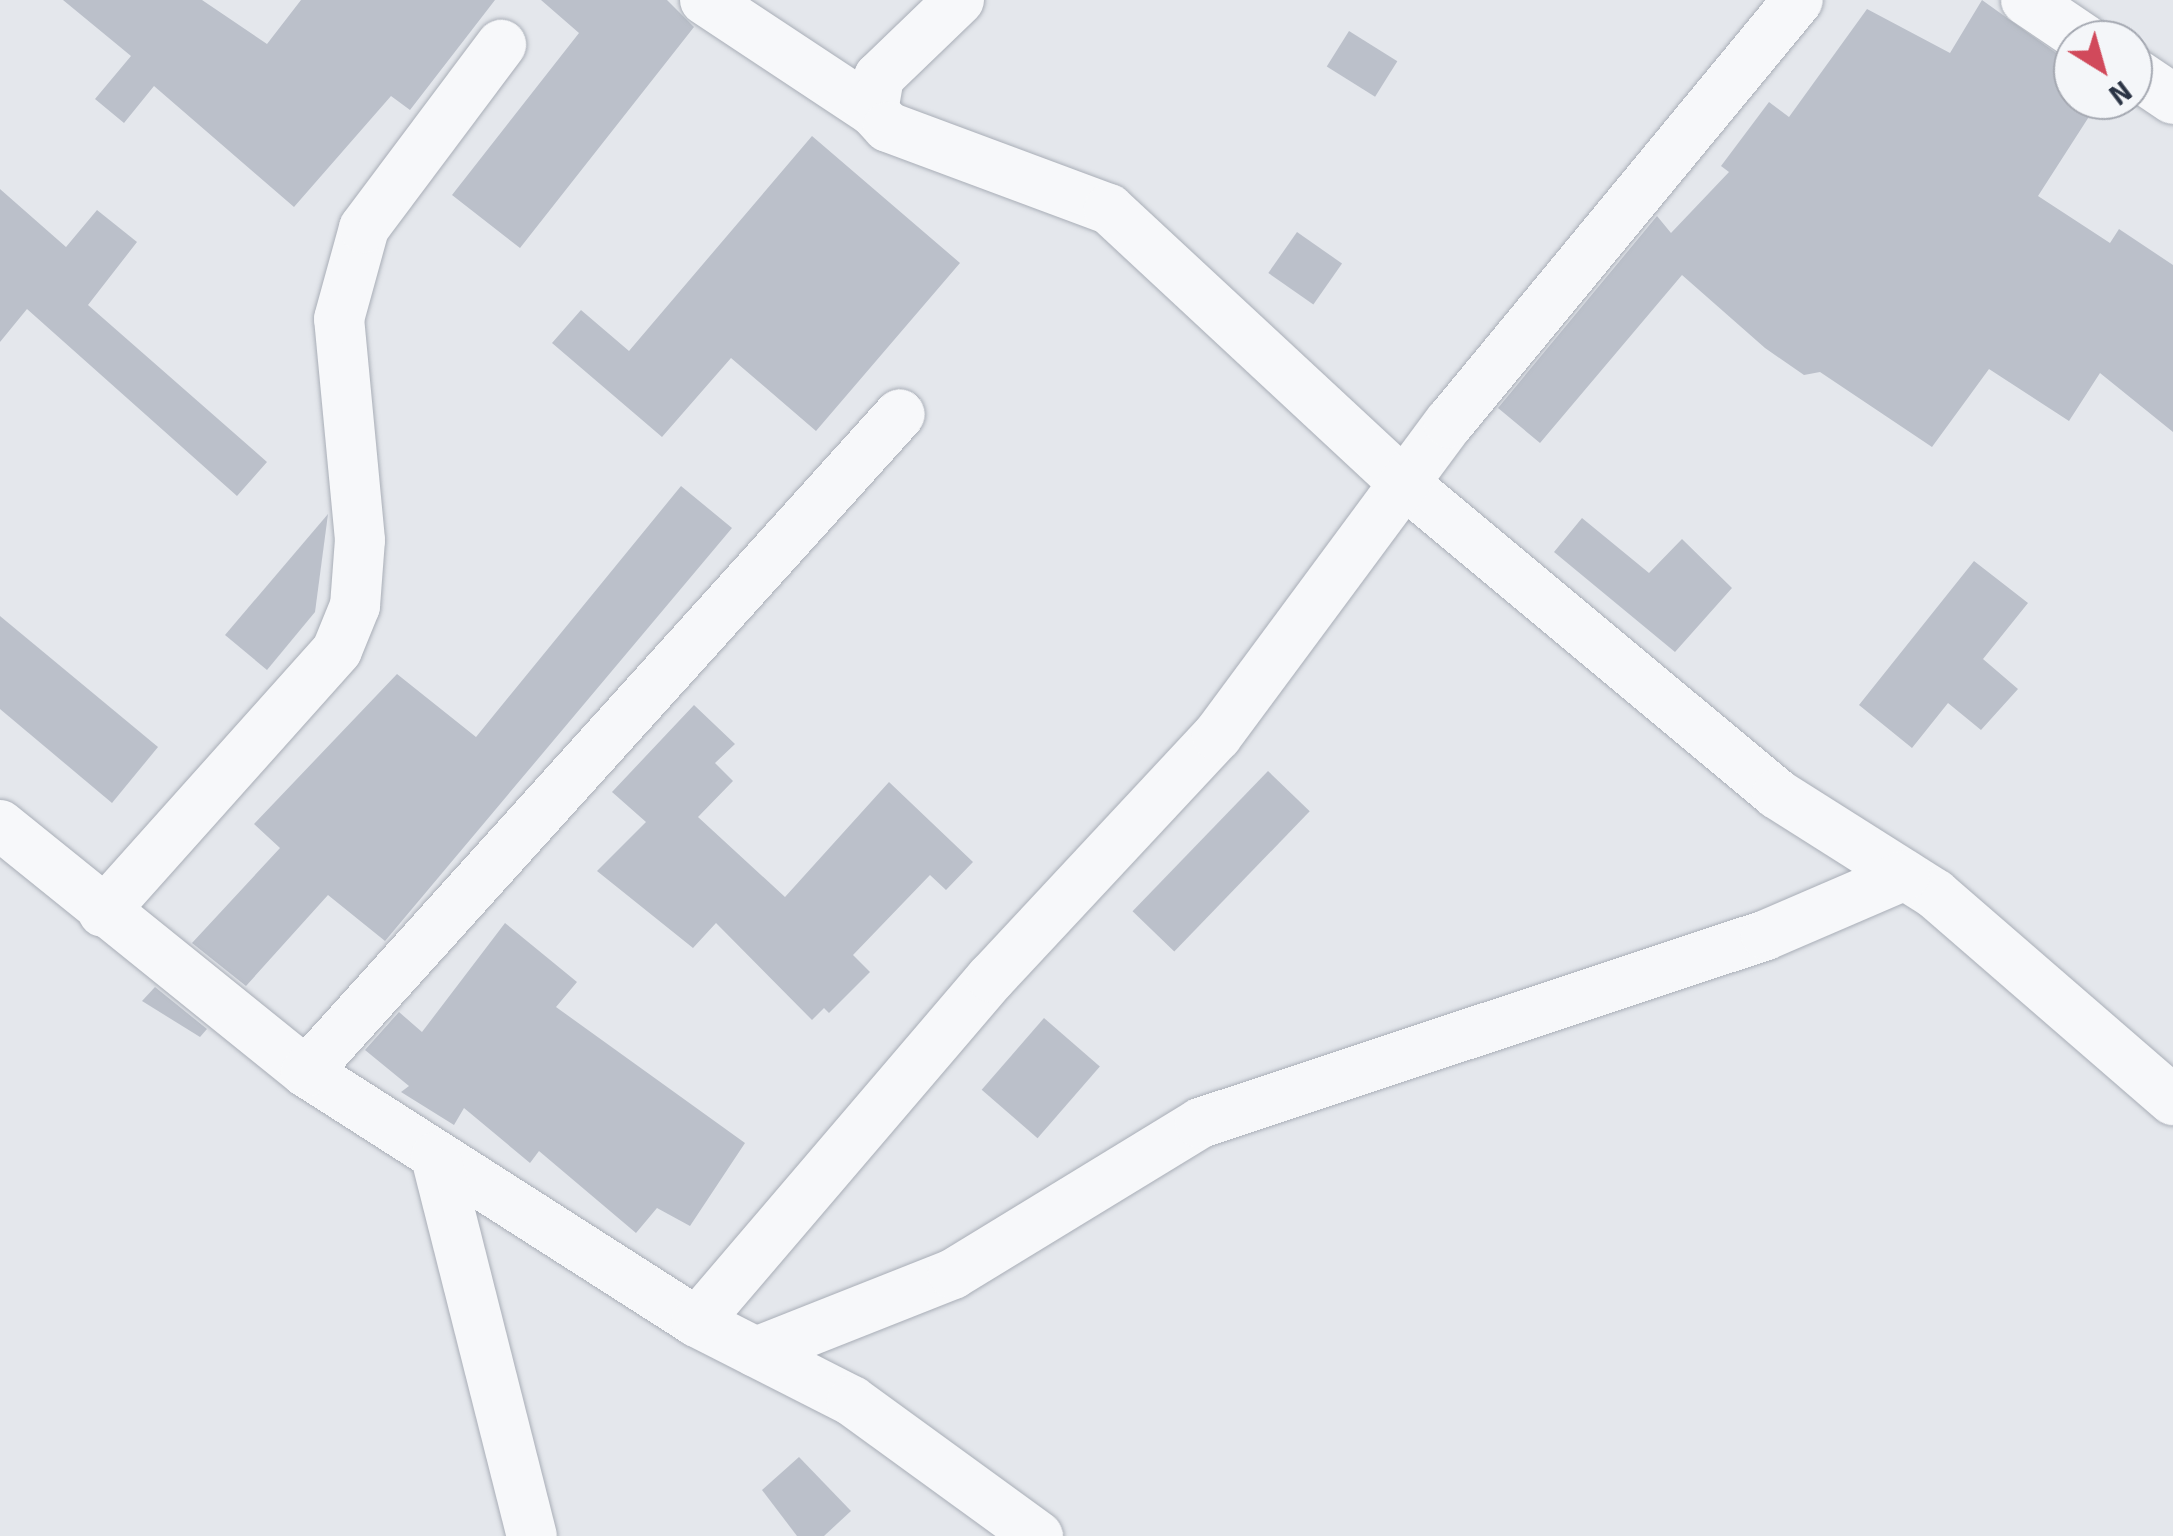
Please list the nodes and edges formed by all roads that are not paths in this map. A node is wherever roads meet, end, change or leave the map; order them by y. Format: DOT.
graph roads {
  1 [pos="705,0"];
  2 [pos="959,0"];
  3 [pos="1798,0"];
  4 [pos="2026,0"];
  5 [pos="2056,20"];
  6 [pos="502,45"];
  7 [pos="873,112"];
  8 [pos="900,414"];
  9 [pos="1404,483"];
  10 [pos="0,825"];
  11 [pos="1905,874"];
  12 [pos="102,912"];
  13 [pos="306,1072"];
  14 [pos="2173,1100"];
  15 [pos="436,1157"];
  16 [pos="697,1322"];
  17 [pos="756,1352"];
  18 [pos="532,1536"];
  19 [pos="1038,1536"];
  1 -- 7 [label="street"];
  2 -- 7 [label="street"];
  3 -- 9 [label="street"];
  4 -- 5 [label="street"];
  6 -- 12 [label="street"];
  7 -- 9 [label="street"];
  8 -- 13 [label="street"];
  9 -- 11 [label="street"];
  9 -- 16 [label="street"];
  10 -- 12 [label="street"];
  11 -- 14 [label="street"];
  11 -- 17 [label="street"];
  12 -- 13 [label="street"];
  13 -- 15 [label="street"];
  15 -- 16 [label="street"];
  15 -- 18 [label="street"];
  16 -- 17 [label="street"];
  17 -- 19 [label="street"];
}
